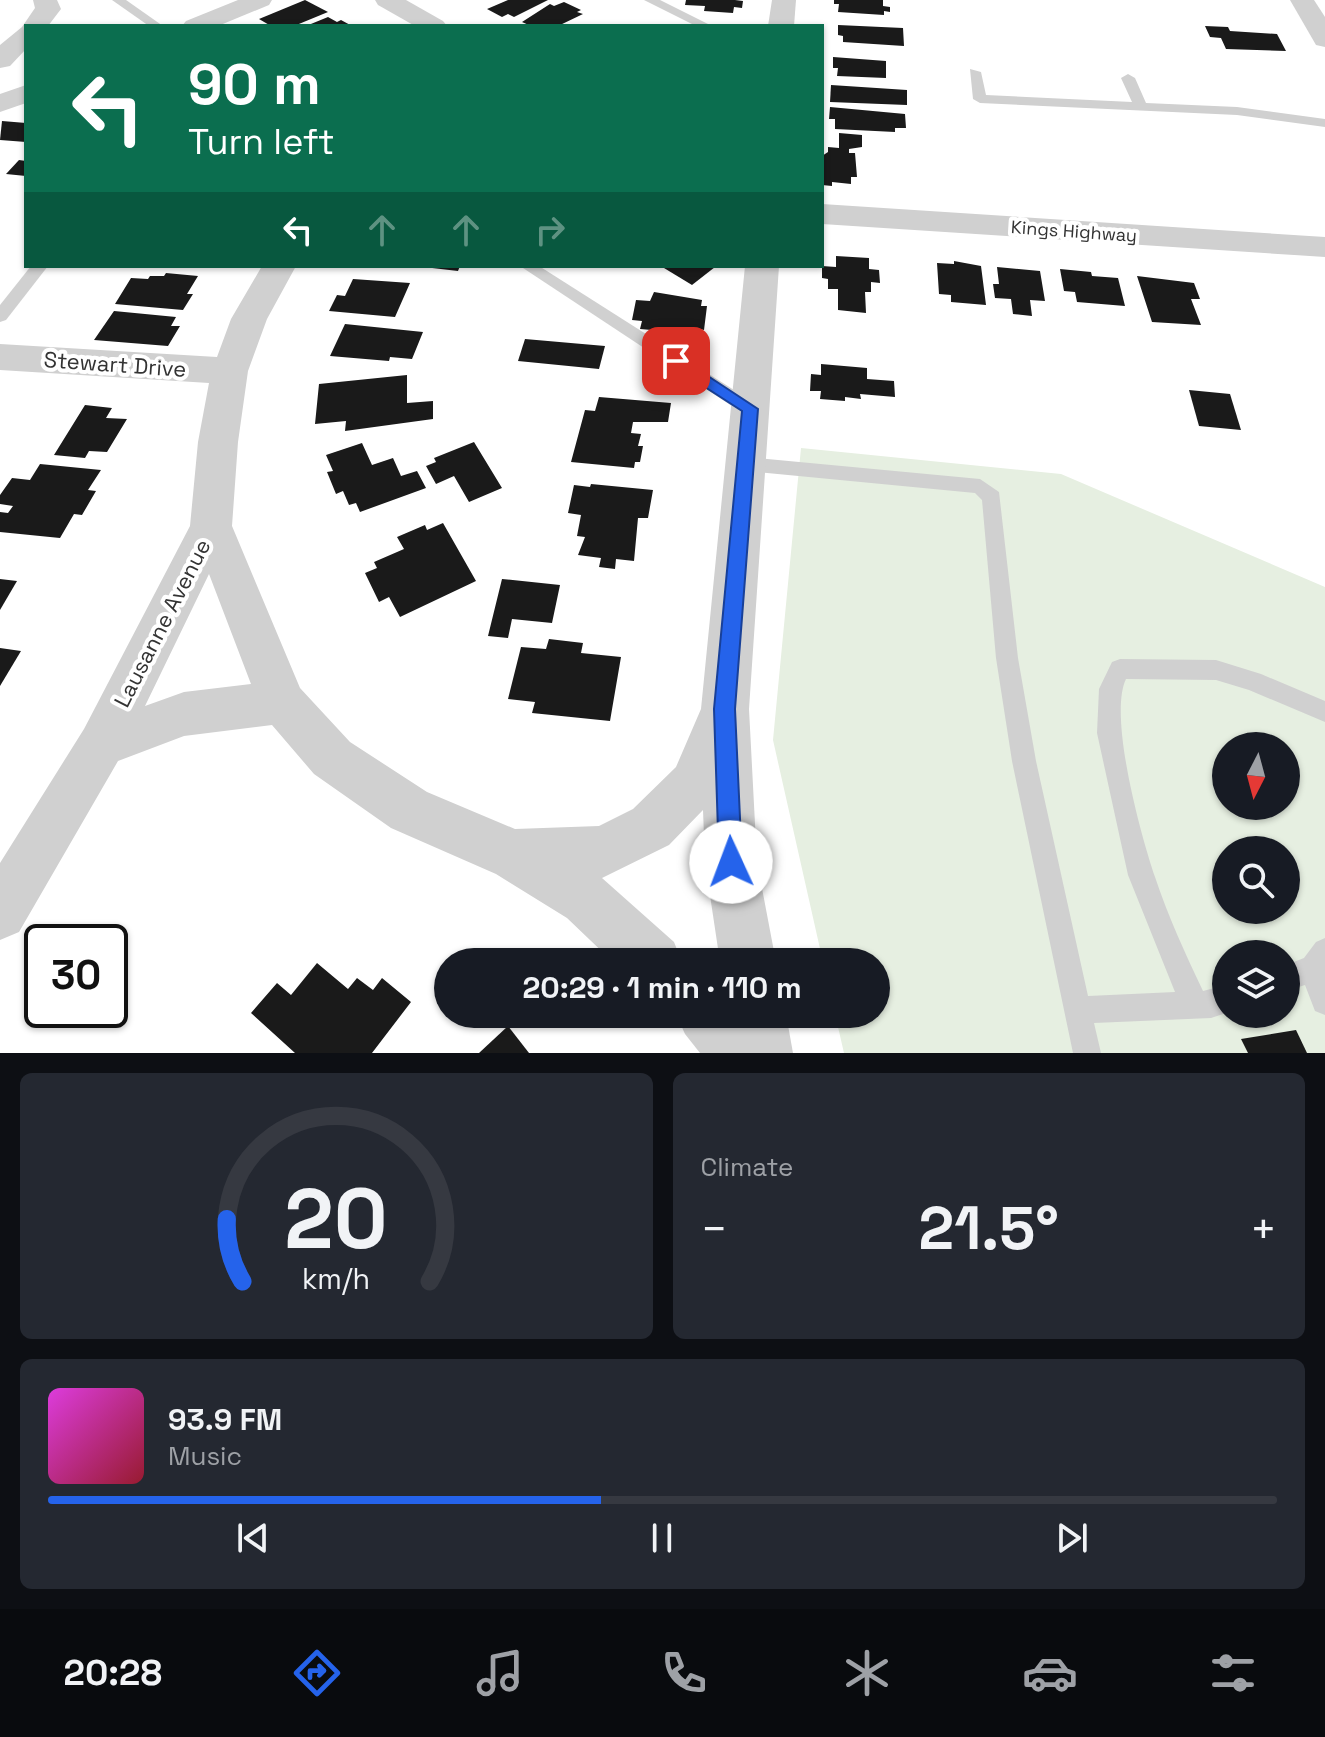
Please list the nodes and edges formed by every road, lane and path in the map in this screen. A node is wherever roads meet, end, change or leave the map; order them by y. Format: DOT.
graph roads {
  1 [pos="46,0"];
  2 [pos="118,0"];
  3 [pos="260,0"];
  4 [pos="387,0"];
  5 [pos="650,0"];
  6 [pos="784,0"];
  7 [pos="1302,0"];
  8 [pos="36,24"];
  9 [pos="154,24"];
  10 [pos="200,24"];
  11 [pos="430,24"];
  12 [pos="702,24"];
  13 [pos="781,24"];
  14 [pos="24,36"];
  15 [pos="1325,39"];
  16 [pos="0,60"];
  17 [pos="975,72"];
  18 [pos="1128,78"];
  19 [pos="24,94"];
  20 [pos="0,104"];
  21 [pos="1140,105"];
  22 [pos="1325,123"];
  23 [pos="824,214"];
  24 [pos="1325,247"];
  25 [pos="38,268"];
  26 [pos="278,268"];
  27 [pos="531,268"];
  28 [pos="762,268"];
  29 [pos="0,316"];
  30 [pos="0,357"];
  31 [pos="230,371"];
  32 [pos="750,409"];
  33 [pos="746,464"];
  34 [pos="211,526"];
  35 [pos="282,702"];
  36 [pos="725,709"];
  37 [pos="1325,712"];
  38 [pos="101,745"];
  39 [pos="515,855"];
  40 [pos="0,913"];
  41 [pos="639,948"];
  42 [pos="746,948"];
  43 [pos="1319,960"];
  44 [pos="1300,970"];
  45 [pos="1325,1001"];
  46 [pos="1212,1002"];
  47 [pos="1195,1005"];
  48 [pos="1080,1010"];
  49 [pos="717,1028"];
  50 [pos="759,1028"];
  51 [pos="739,1053"];
  52 [pos="763,1053"];
  53 [pos="1087,1053"];
  1 -- 8 [label="street"];
  2 -- 9 [label="lane"];
  3 -- 10 [label="street"];
  4 -- 11 [label="street"];
  5 -- 12 [label="lane"];
  6 -- 13 [label="street"];
  7 -- 15 [label="street"];
  14 -- 16 [label="street"];
  17 -- 21 [label="lane"];
  18 -- 21 [label="lane"];
  19 -- 20 [label="street"];
  21 -- 22 [label="lane"];
  23 -- 24 [label="street, Kings Highway"];
  25 -- 29 [label="lane"];
  26 -- 31 [label="street, Lausanne Avenue"];
  27 -- 32 [label="lane"];
  28 -- 32 [label="street"];
  30 -- 31 [label="street, Stewart Drive"];
  31 -- 34 [label="street, Lausanne Avenue"];
  32 -- 33 [label="street"];
  33 -- 36 [label="street"];
  33 -- 48 [label="lane"];
  34 -- 35 [label="street"];
  34 -- 38 [label="street, Lausanne Avenue"];
  35 -- 38 [label="street"];
  35 -- 39 [label="street"];
  36 -- 39 [label="street"];
  36 -- 42 [label="street"];
  37 -- 47 [label="lane"];
  38 -- 40 [label="street, Lausanne Avenue"];
  39 -- 41 [label="street"];
  43 -- 44 [label="lane"];
  43 -- 45 [label="lane"];
  46 -- 47 [label="lane"];
  47 -- 48 [label="lane"];
  48 -- 53 [label="lane"];
  49 -- 51 [label="street"];
  50 -- 52 [label="street"];
}
